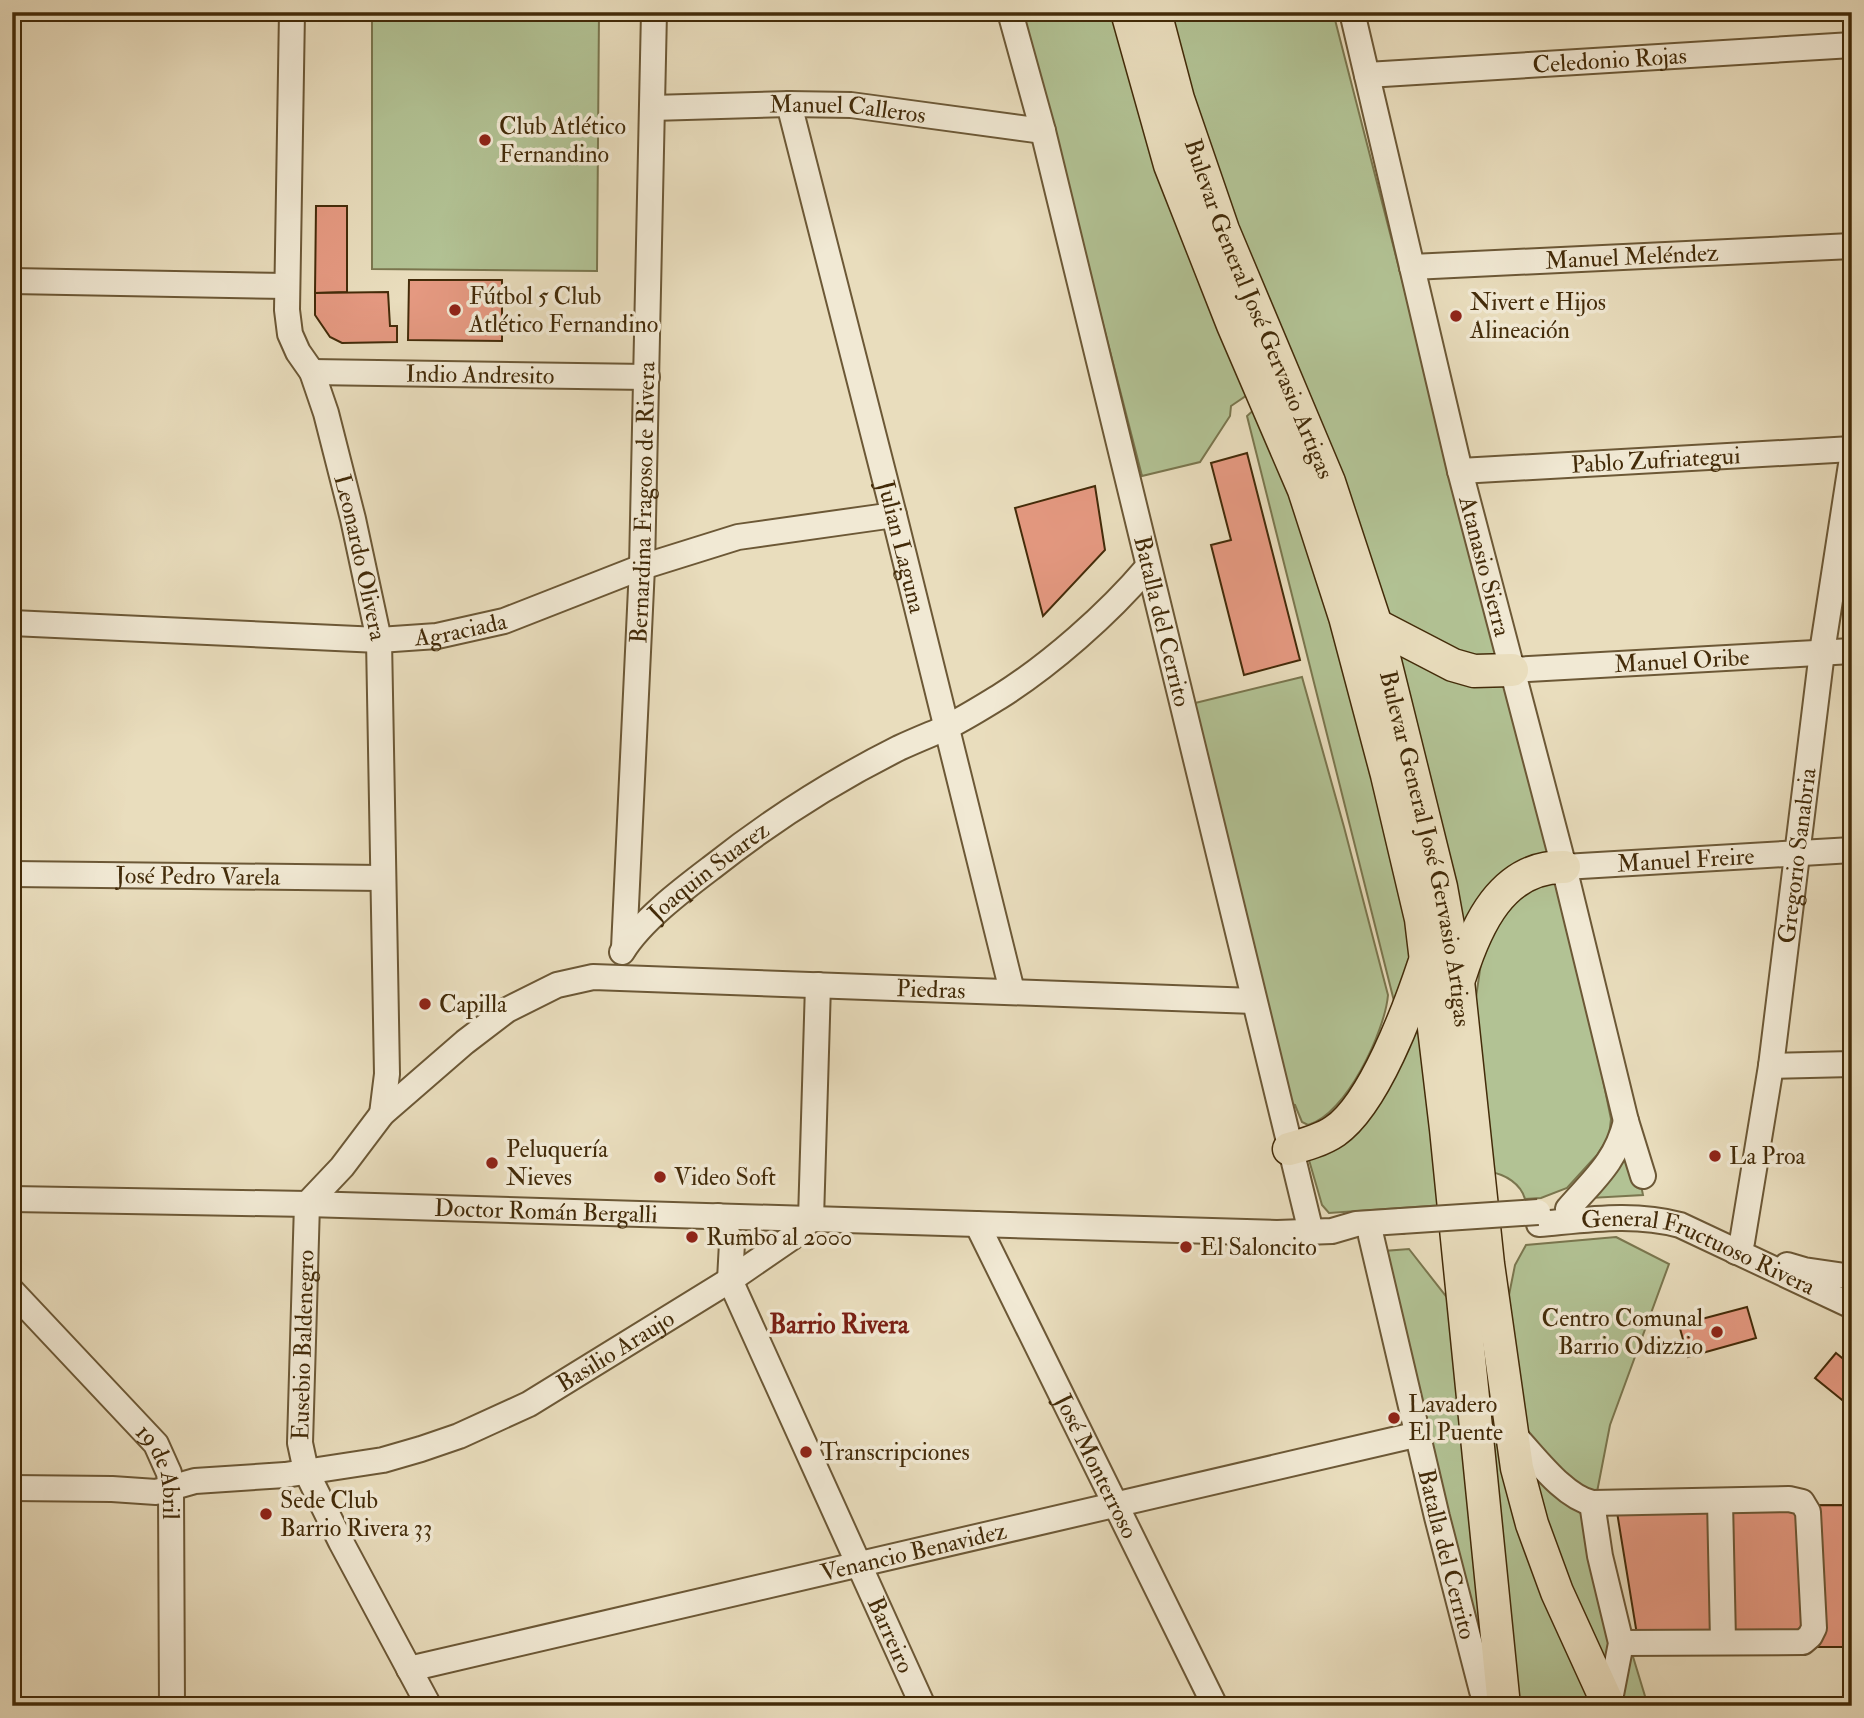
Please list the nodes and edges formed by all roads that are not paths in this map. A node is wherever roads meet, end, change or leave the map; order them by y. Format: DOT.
graph roads {
  1 [pos="292,12"];
  2 [pos="654,12"];
  3 [pos="1010,12"];
  4 [pos="1127,12"];
  5 [pos="1155,12"];
  6 [pos="1352,12"];
  7 [pos="1852,45"];
  8 [pos="1367,75"];
  9 [pos="789,104"];
  10 [pos="652,108"];
  11 [pos="1043,131"];
  12 [pos="1852,246"];
  13 [pos="1412,267"];
  14 [pos="12,281"];
  15 [pos="287,286"];
  16 [pos="312,372"];
  17 [pos="648,377"];
  18 [pos="1852,449"];
  19 [pos="1852,458"];
  20 [pos="1460,471"];
  21 [pos="894,514"];
  22 [pos="642,567"];
  23 [pos="1147,568"];
  24 [pos="12,623"];
  25 [pos="1376,625"];
  26 [pos="379,640"];
  27 [pos="1852,651"];
  28 [pos="1822,652"];
  29 [pos="1512,670"];
  30 [pos="946,727"];
  31 [pos="1852,850"];
  32 [pos="1798,853"];
  33 [pos="1564,867"];
  34 [pos="12,874"];
  35 [pos="382,878"];
  36 [pos="624,948"];
  37 [pos="1426,960"];
  38 [pos="609,977"];
  39 [pos="1458,981"];
  40 [pos="818,985"];
  41 [pos="1012,991"];
  42 [pos="1254,1001"];
  43 [pos="1852,1064"];
  44 [pos="1771,1066"];
  45 [pos="382,1114"];
  46 [pos="1626,1121"];
  47 [pos="1289,1149"];
  48 [pos="1643,1176"];
  49 [pos="12,1199"];
  50 [pos="307,1204"];
  51 [pos="1568,1209"];
  52 [pos="718,1216"];
  53 [pos="1538,1218"];
  54 [pos="811,1219"];
  55 [pos="977,1224"];
  56 [pos="1401,1227"];
  57 [pos="1322,1232"];
  58 [pos="1371,1236"];
  59 [pos="1739,1247"];
  60 [pos="1852,1277"];
  61 [pos="730,1280"];
  62 [pos="12,1291"];
  63 [pos="1852,1306"];
  64 [pos="1511,1432"];
  65 [pos="1419,1434"];
  66 [pos="163,1458"];
  67 [pos="306,1471"];
  68 [pos="12,1488"];
  69 [pos="112,1489"];
  70 [pos="171,1490"];
  71 [pos="1720,1501"];
  72 [pos="1592,1503"];
  73 [pos="1116,1505"];
  74 [pos="859,1563"];
  75 [pos="1723,1642"];
  76 [pos="1621,1643"];
  77 [pos="409,1669"];
  78 [pos="172,1706"];
  79 [pos="429,1706"];
  80 [pos="923,1706"];
  81 [pos="1215,1706"];
  82 [pos="1493,1706"];
  83 [pos="1504,1706"];
  84 [pos="1609,1706"];
  1 -- 15 [label="street, Leonardo Olivera"];
  2 -- 10 [label="street, Bernardina Fragoso de Rivera"];
  3 -- 11 [label="street, Batalla del Cerrito"];
  4 -- 37 [label="main road, Bulevar General José Gervasio Artigas"];
  5 -- 25 [label="main road, Bulevar General José Gervasio Artigas"];
  6 -- 8 [label="street, Atanasio Sierra"];
  7 -- 8 [label="street, Celedonio Rojas"];
  8 -- 13 [label="street, Atanasio Sierra"];
  9 -- 10 [label="street, Manuel Calleros"];
  9 -- 11 [label="street, Manuel Calleros"];
  9 -- 21 [label="street, Julian Laguna"];
  10 -- 17 [label="street, Bernardina Fragoso de Rivera"];
  11 -- 23 [label="street, Batalla del Cerrito"];
  12 -- 13 [label="street, Manuel Meléndez"];
  13 -- 20 [label="street, Atanasio Sierra"];
  14 -- 15 [label="street"];
  15 -- 16 [label="street, Leonardo Olivera"];
  16 -- 17 [label="street, Indio Andresito"];
  16 -- 26 [label="street, Leonardo Olivera"];
  17 -- 22 [label="street, Bernardina Fragoso de Rivera"];
  18 -- 20 [label="street, Pablo Zufriategui"];
  19 -- 28 [label="street, Gregorio Sanabria"];
  20 -- 29 [label="street, Atanasio Sierra"];
  21 -- 22 [label="street, Agraciada"];
  21 -- 30 [label="street, Julian Laguna"];
  22 -- 26 [label="street, Agraciada"];
  22 -- 36 [label="street, Bernardina Fragoso de Rivera"];
  23 -- 30 [label="street, Joaquin Suarez"];
  23 -- 42 [label="street, Batalla del Cerrito"];
  24 -- 26 [label="street, Agraciada"];
  25 -- 29 [label="main road"];
  25 -- 39 [label="main road, Bulevar General José Gervasio Artigas"];
  26 -- 35 [label="street, Leonardo Olivera"];
  27 -- 28 [label="street, Manuel Oribe"];
  28 -- 29 [label="street, Manuel Oribe"];
  28 -- 32 [label="street, Gregorio Sanabria"];
  29 -- 33 [label="street, Atanasio Sierra"];
  30 -- 36 [label="street, Joaquin Suarez"];
  30 -- 41 [label="street, Julian Laguna"];
  31 -- 32 [label="street, Manuel Freire"];
  32 -- 33 [label="street, Manuel Freire"];
  32 -- 44 [label="street, Gregorio Sanabria"];
  33 -- 39 [label="main road"];
  33 -- 46 [label="street, Atanasio Sierra"];
  34 -- 35 [label="street, José Pedro Varela"];
  35 -- 45 [label="street, Leonardo Olivera"];
  36 -- 38 [label="street, Joaquin Suarez"];
  37 -- 47 [label="main road"];
  37 -- 83 [label="main road, Bulevar General José Gervasio Artigas"];
  38 -- 40 [label="street, Piedras"];
  38 -- 45 [label="street"];
  39 -- 64 [label="main road, Bulevar General José Gervasio Artigas"];
  40 -- 41 [label="street, Piedras"];
  40 -- 54 [label="street"];
  41 -- 42 [label="street, Piedras"];
  42 -- 47 [label="street, Batalla del Cerrito"];
  43 -- 44 [label="street"];
  44 -- 59 [label="street, Gregorio Sanabria"];
  45 -- 50 [label="street"];
  46 -- 48 [label="street, Atanasio Sierra"];
  46 -- 51 [label="street"];
  47 -- 57 [label="street, Batalla del Cerrito"];
  49 -- 50 [label="street, Doctor Román Bergalli"];
  50 -- 52 [label="street, Doctor Román Bergalli"];
  50 -- 67 [label="street, Eusebio Baldenegro"];
  51 -- 53 [label="street, General Fructuoso Rivera"];
  51 -- 59 [label="street, General Fructuoso Rivera"];
  52 -- 54 [label="street, Doctor Román Bergalli"];
  52 -- 61 [label="street, Barreiro"];
  53 -- 56 [label="street, Doctor Román Bergalli"];
  53 -- 59 [label="street, General Fructuoso Rivera"];
  54 -- 55 [label="street, Doctor Román Bergalli"];
  54 -- 61 [label="street, Basilio Araujo"];
  55 -- 57 [label="street, Doctor Román Bergalli"];
  55 -- 73 [label="street, José Monterroso"];
  56 -- 57 [label="street, Doctor Román Bergalli"];
  56 -- 58 [label="street, Doctor Román Bergalli"];
  57 -- 58 [label="street, Doctor Román Bergalli"];
  58 -- 65 [label="street, Batalla del Cerrito"];
  59 -- 60 [label="street, General Fructuoso Rivera"];
  59 -- 63 [label="street, General Fructuoso Rivera"];
  61 -- 67 [label="street, Basilio Araujo"];
  61 -- 74 [label="street, Barreiro"];
  62 -- 66 [label="street, 19 de Abril"];
  64 -- 72 [label="street"];
  64 -- 84 [label="main road, Bulevar General José Gervasio Artigas"];
  65 -- 73 [label="street, Venancio Benavidez"];
  65 -- 82 [label="street, Batalla del Cerrito"];
  66 -- 69 [label="street"];
  66 -- 70 [label="street, 19 de Abril"];
  67 -- 70 [label="street, Basilio Araujo"];
  67 -- 77 [label="street, Eusebio Baldenegro"];
  68 -- 69 [label="street"];
  69 -- 70 [label="street, Basilio Araujo"];
  70 -- 78 [label="street, 19 de Abril"];
  71 -- 72 [label="street"];
  71 -- 75 [label="street"];
  71 -- 75 [label="street"];
  72 -- 76 [label="street"];
  73 -- 74 [label="street, Venancio Benavidez"];
  73 -- 81 [label="street, José Monterroso"];
  74 -- 77 [label="street, Venancio Benavidez"];
  74 -- 80 [label="street, Barreiro"];
  75 -- 76 [label="street"];
  76 -- 84 [label="street"];
  77 -- 79 [label="street, Eusebio Baldenegro"];
}
